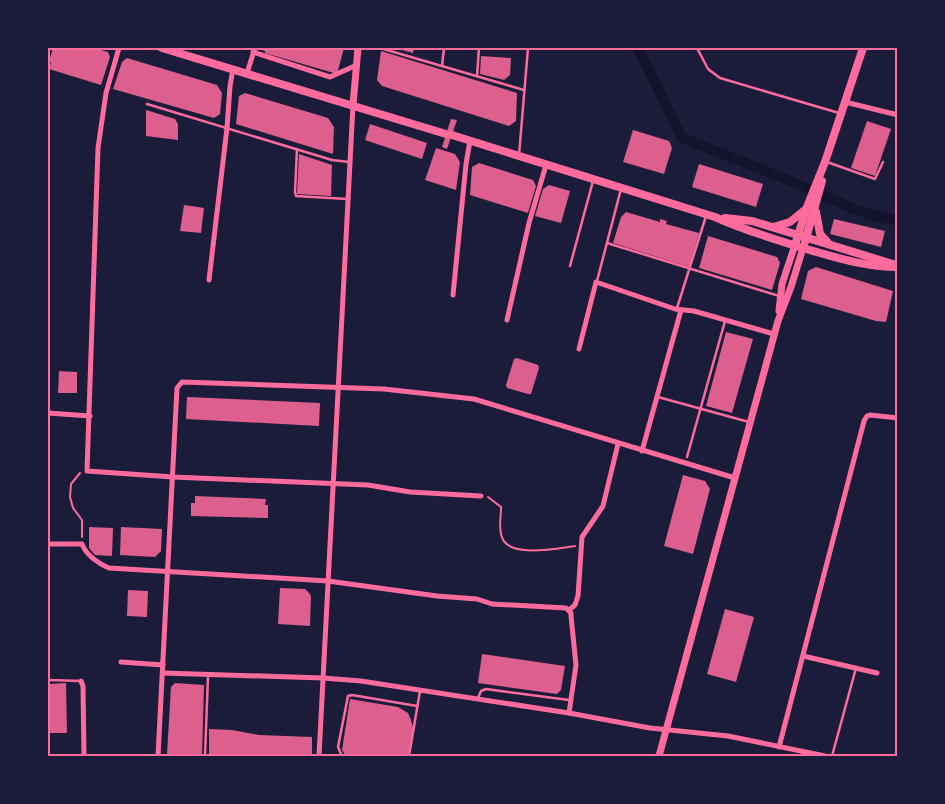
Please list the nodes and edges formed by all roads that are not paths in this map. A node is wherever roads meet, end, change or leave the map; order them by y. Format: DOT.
graph roads {
  1 [pos="119,48"];
  2 [pos="162,48"];
  3 [pos="358,48"];
  4 [pos="380,48"];
  5 [pos="444,48"];
  6 [pos="479,48"];
  7 [pos="528,48"];
  8 [pos="697,48"];
  9 [pos="863,48"];
  10 [pos="254,50"];
  11 [pos="357,65"];
  12 [pos="442,66"];
  13 [pos="233,69"];
  14 [pos="247,73"];
  15 [pos="477,76"];
  16 [pos="524,90"];
  17 [pos="845,102"];
  18 [pos="147,104"];
  19 [pos="353,105"];
  20 [pos="841,114"];
  21 [pos="898,115"];
  22 [pos="227,128"];
  23 [pos="470,141"];
  24 [pos="297,149"];
  25 [pos="519,156"];
  26 [pos="350,162"];
  27 [pos="826,162"];
  28 [pos="883,162"];
  29 [pos="546,165"];
  30 [pos="594,179"];
  31 [pos="621,188"];
  32 [pos="348,199"];
  33 [pos="812,204"];
  34 [pos="706,214"];
  35 [pos="715,217"];
  36 [pos="771,227"];
  37 [pos="802,237"];
  38 [pos="607,243"];
  39 [pos="795,245"];
  40 [pos="830,246"];
  41 [pos="803,248"];
  42 [pos="570,266"];
  43 [pos="898,266"];
  44 [pos="689,268"];
  45 [pos="209,280"];
  46 [pos="596,282"];
  47 [pos="453,295"];
  48 [pos="781,296"];
  49 [pos="679,310"];
  50 [pos="508,320"];
  51 [pos="726,320"];
  52 [pos="778,321"];
  53 [pos="774,334"];
  54 [pos="579,349"];
  55 [pos="338,387"];
  56 [pos="657,396"];
  57 [pos="701,409"];
  58 [pos="48,413"];
  59 [pos="90,416"];
  60 [pos="898,418"];
  61 [pos="750,422"];
  62 [pos="618,444"];
  63 [pos="642,450"];
  64 [pos="688,457"];
  65 [pos="173,477"];
  66 [pos="735,478"];
  67 [pos="333,483"];
  68 [pos="481,496"];
  69 [pos="48,544"];
  70 [pos="168,572"];
  71 [pos="328,581"];
  72 [pos="569,610"];
  73 [pos="803,656"];
  74 [pos="121,662"];
  75 [pos="163,665"];
  76 [pos="856,668"];
  77 [pos="162,673"];
  78 [pos="876,673"];
  79 [pos="208,674"];
  80 [pos="324,678"];
  81 [pos="48,680"];
  82 [pos="81,682"];
  83 [pos="420,691"];
  84 [pos="478,700"];
  85 [pos="571,700"];
  86 [pos="417,706"];
  87 [pos="569,713"];
  88 [pos="667,729"];
  89 [pos="779,747"];
  90 [pos="84,756"];
  91 [pos="158,756"];
  92 [pos="205,756"];
  93 [pos="319,756"];
  94 [pos="342,756"];
  95 [pos="409,756"];
  96 [pos="659,756"];
  97 [pos="825,756"];
  98 [pos="832,756"];
  1 -- 59 [label="street"];
  2 -- 13 [label="main road"];
  3 -- 11 [label="street"];
  4 -- 12 [label="lane"];
  5 -- 12 [label="lane"];
  6 -- 15 [label="lane"];
  7 -- 16 [label="lane"];
  8 -- 20 [label="lane"];
  9 -- 17 [label="main road"];
  10 -- 11 [label="street"];
  10 -- 14 [label="street"];
  11 -- 19 [label="street"];
  12 -- 15 [label="lane"];
  13 -- 14 [label="main road"];
  13 -- 22 [label="street"];
  14 -- 19 [label="main road"];
  15 -- 16 [label="lane"];
  16 -- 25 [label="lane"];
  17 -- 20 [label="main road"];
  17 -- 21 [label="street"];
  18 -- 22 [label="lane"];
  19 -- 23 [label="main road"];
  19 -- 26 [label="street"];
  20 -- 27 [label="main road"];
  22 -- 24 [label="lane"];
  22 -- 45 [label="street"];
  23 -- 25 [label="main road"];
  23 -- 47 [label="street"];
  24 -- 26 [label="lane"];
  24 -- 32 [label="lane"];
  25 -- 29 [label="main road"];
  26 -- 32 [label="street"];
  27 -- 28 [label="lane"];
  27 -- 33 [label="main road"];
  29 -- 30 [label="main road"];
  29 -- 50 [label="street"];
  30 -- 31 [label="main road"];
  30 -- 42 [label="lane"];
  31 -- 34 [label="main road"];
  31 -- 38 [label="lane"];
  32 -- 55 [label="street"];
  33 -- 36 [label="main road"];
  33 -- 37 [label="main road"];
  33 -- 40 [label="main road"];
  34 -- 35 [label="main road"];
  34 -- 44 [label="lane"];
  35 -- 36 [label="main road"];
  35 -- 39 [label="main road"];
  36 -- 37 [label="main road"];
  37 -- 39 [label="main road"];
  37 -- 40 [label="main road"];
  37 -- 41 [label="main road"];
  38 -- 44 [label="lane"];
  38 -- 46 [label="lane"];
  39 -- 41 [label="main road"];
  39 -- 48 [label="street"];
  40 -- 43 [label="main road"];
  41 -- 43 [label="main road"];
  41 -- 52 [label="street"];
  44 -- 48 [label="lane"];
  44 -- 49 [label="lane"];
  46 -- 49 [label="street"];
  46 -- 54 [label="street"];
  48 -- 52 [label="street"];
  49 -- 51 [label="street"];
  49 -- 56 [label="street"];
  51 -- 53 [label="street"];
  51 -- 57 [label="lane"];
  52 -- 53 [label="street"];
  53 -- 61 [label="street"];
  55 -- 62 [label="street"];
  55 -- 65 [label="street"];
  55 -- 67 [label="street"];
  56 -- 57 [label="lane"];
  56 -- 63 [label="street"];
  57 -- 61 [label="lane"];
  57 -- 64 [label="lane"];
  58 -- 59 [label="street"];
  59 -- 65 [label="street"];
  60 -- 73 [label="street"];
  61 -- 66 [label="street"];
  62 -- 63 [label="street"];
  62 -- 72 [label="street"];
  63 -- 66 [label="street"];
  65 -- 67 [label="street"];
  65 -- 70 [label="street"];
  66 -- 88 [label="street"];
  67 -- 68 [label="street"];
  67 -- 71 [label="street"];
  69 -- 70 [label="street"];
  70 -- 71 [label="street"];
  70 -- 75 [label="street"];
  71 -- 72 [label="street"];
  71 -- 80 [label="street"];
  72 -- 85 [label="street"];
  73 -- 76 [label="street"];
  73 -- 89 [label="street"];
  74 -- 75 [label="street"];
  75 -- 77 [label="street"];
  76 -- 78 [label="street"];
  76 -- 98 [label="lane"];
  77 -- 79 [label="street"];
  77 -- 91 [label="street"];
  79 -- 80 [label="street"];
  79 -- 92 [label="lane"];
  80 -- 83 [label="street"];
  80 -- 93 [label="street"];
  81 -- 82 [label="lane"];
  82 -- 90 [label="street"];
  83 -- 84 [label="street"];
  83 -- 86 [label="lane"];
  84 -- 85 [label="lane"];
  84 -- 87 [label="street"];
  85 -- 87 [label="street"];
  86 -- 94 [label="lane"];
  86 -- 95 [label="lane"];
  87 -- 88 [label="street"];
  88 -- 89 [label="street"];
  88 -- 96 [label="street"];
  89 -- 97 [label="street"];
}
